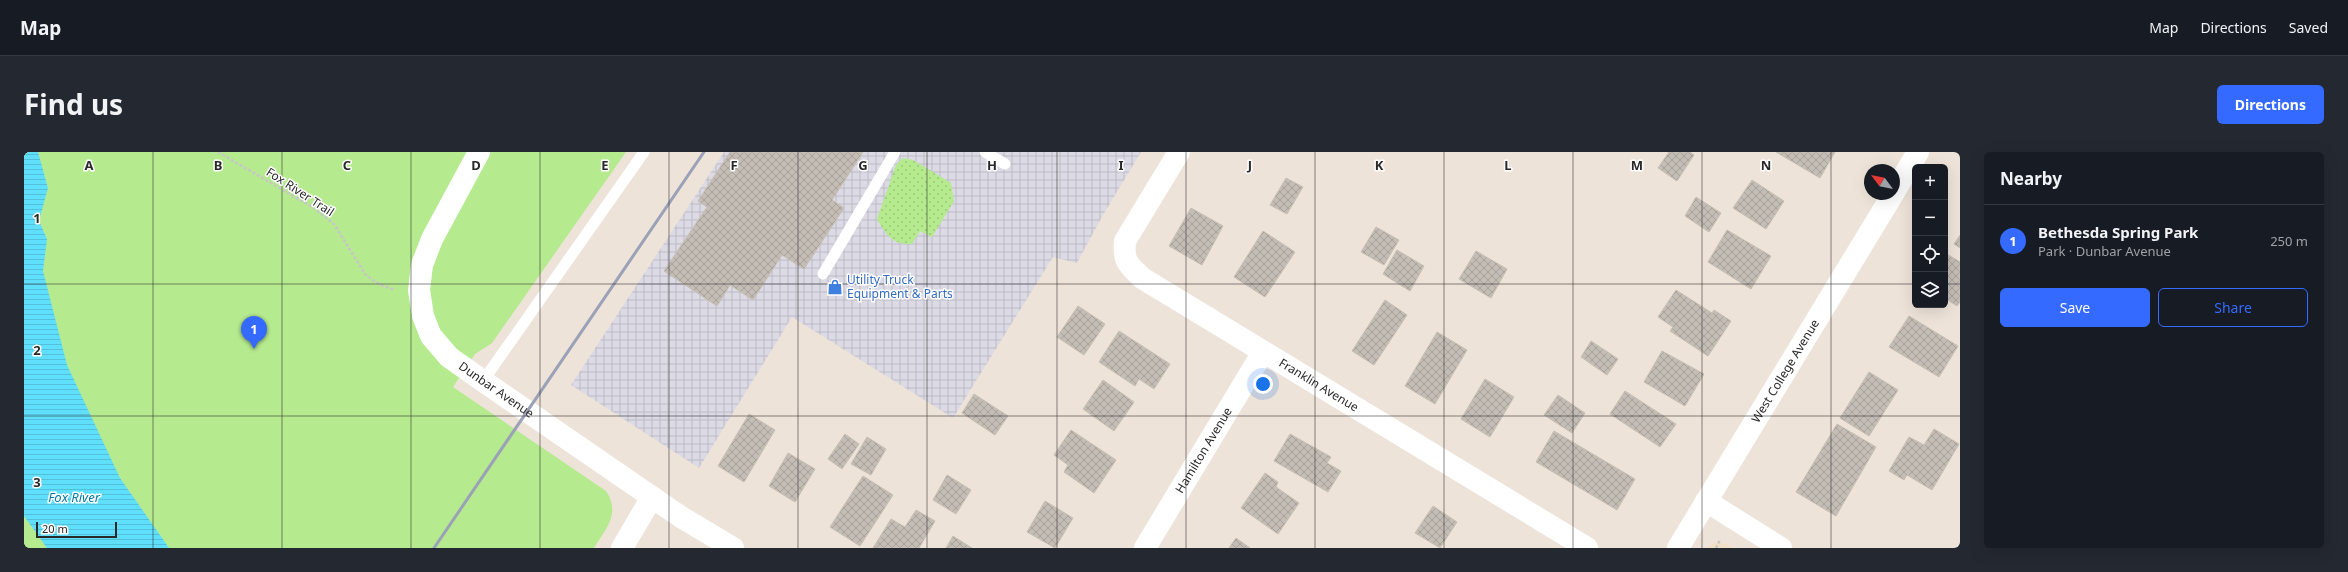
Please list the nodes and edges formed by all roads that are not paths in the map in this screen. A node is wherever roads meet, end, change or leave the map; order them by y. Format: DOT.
graph roads {
  1 [pos="479,152"];
  2 [pos="644,152"];
  3 [pos="895,152"];
  4 [pos="985,152"];
  5 [pos="1179,152"];
  6 [pos="1918,152"];
  7 [pos="1005,164"];
  8 [pos="1900,182"];
  9 [pos="1889,200"];
  10 [pos="823,274"];
  11 [pos="1263,352"];
  12 [pos="483,381"];
  13 [pos="652,497"];
  14 [pos="1706,501"];
  15 [pos="622,548"];
  16 [pos="732,548"];
  17 [pos="1145,548"];
  18 [pos="1587,548"];
  19 [pos="1678,548"];
  20 [pos="1781,548"];
  1 -- 12 [label="street, Dunbar Avenue"];
  2 -- 12 [label="lane"];
  3 -- 10 [label="lane"];
  4 -- 7 [label="lane"];
  5 -- 11 [label="street, Franklin Avenue"];
  6 -- 8 [label="street, West College Avenue"];
  9 -- 14 [label="street, West College Avenue"];
  11 -- 17 [label="street, Hamilton Avenue"];
  11 -- 18 [label="street, Franklin Avenue"];
  12 -- 13 [label="street, Dunbar Avenue"];
  13 -- 15 [label="street"];
  13 -- 16 [label="street, Dunbar Avenue"];
  14 -- 19 [label="street, West College Avenue"];
  14 -- 20 [label="street"];
}
